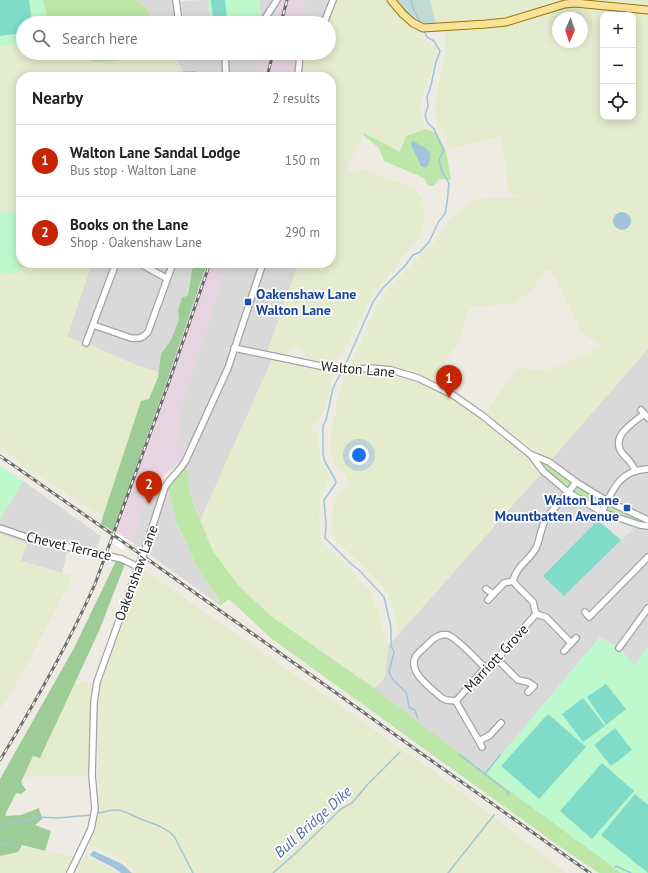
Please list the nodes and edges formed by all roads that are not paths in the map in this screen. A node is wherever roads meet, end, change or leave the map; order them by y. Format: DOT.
graph roads {
  1 [pos="176,0"];
  2 [pos="277,0"];
  3 [pos="333,0"];
  4 [pos="391,0"];
  5 [pos="648,10"];
  6 [pos="178,16"];
  7 [pos="268,16"];
  8 [pos="327,16"];
  9 [pos="225,60"];
  10 [pos="299,60"];
  11 [pos="226,72"];
  12 [pos="298,72"];
  13 [pos="114,268"];
  14 [pos="148,268"];
  15 [pos="171,268"];
  16 [pos="261,268"];
  17 [pos="166,278"];
  18 [pos="93,325"];
  19 [pos="86,343"];
  20 [pos="234,348"];
  21 [pos="644,414"];
  22 [pos="531,455"];
  23 [pos="648,469"];
  24 [pos="635,471"];
  25 [pos="576,482"];
  26 [pos="569,493"];
  27 [pos="607,501"];
  28 [pos="602,512"];
  29 [pos="648,520"];
  30 [pos="648,526"];
  31 [pos="0,528"];
  32 [pos="648,557"];
  33 [pos="139,564"];
  34 [pos="513,581"];
  35 [pos="486,589"];
  36 [pos="493,594"];
  37 [pos="488,600"];
  38 [pos="648,608"];
  39 [pos="584,612"];
  40 [pos="536,614"];
  41 [pos="576,638"];
  42 [pos="571,643"];
  43 [pos="619,648"];
  44 [pos="564,651"];
  45 [pos="497,659"];
  46 [pos="485,668"];
  47 [pos="528,692"];
  48 [pos="456,702"];
  49 [pos="501,723"];
  50 [pos="479,741"];
  51 [pos="482,747"];
  52 [pos="70,873"];
  1 -- 6 [label="street"];
  2 -- 7 [label="street"];
  3 -- 8 [label="street"];
  4 -- 5 [label="main road"];
  9 -- 11 [label="street"];
  10 -- 12 [label="street"];
  13 -- 18 [label="street"];
  14 -- 17 [label="street"];
  15 -- 17 [label="street"];
  16 -- 20 [label="street, Oakenshaw Lane"];
  17 -- 18 [label="street"];
  18 -- 19 [label="street"];
  20 -- 22 [label="street, Walton Lane"];
  20 -- 33 [label="street, Oakenshaw Lane, bridge"];
  21 -- 24 [label="street"];
  22 -- 25 [label="street, Walton Lane"];
  22 -- 26 [label="street, Walton Lane"];
  23 -- 24 [label="street"];
  24 -- 27 [label="street"];
  25 -- 26 [label="street"];
  25 -- 27 [label="street, Walton Lane"];
  26 -- 28 [label="street, Walton Lane"];
  26 -- 34 [label="street"];
  27 -- 28 [label="street"];
  27 -- 29 [label="street, Walton Lane"];
  28 -- 30 [label="street, Walton Lane"];
  31 -- 33 [label="street, Chevet Terrace"];
  32 -- 39 [label="street"];
  33 -- 52 [label="street, Oakenshaw Lane"];
  34 -- 36 [label="street"];
  34 -- 40 [label="street, Marriott Grove"];
  35 -- 36 [label="street"];
  36 -- 37 [label="street"];
  38 -- 43 [label="street"];
  40 -- 42 [label="street, Marriott Grove"];
  40 -- 45 [label="street, Marriott Grove"];
  41 -- 42 [label="street"];
  42 -- 44 [label="street"];
  45 -- 46 [label="street, Marriott Grove"];
  45 -- 47 [label="street"];
  46 -- 48 [label="street, Marriott Grove"];
  46 -- 48 [label="street"];
  48 -- 50 [label="street"];
  49 -- 50 [label="street"];
  50 -- 51 [label="street"];
}
